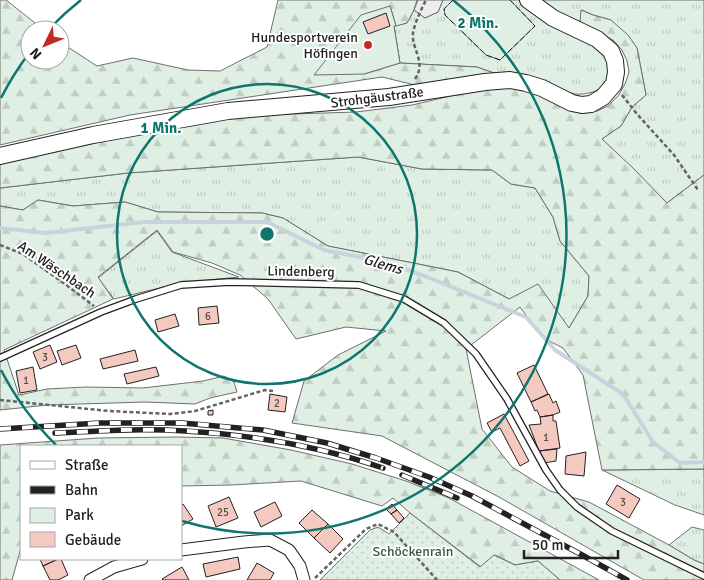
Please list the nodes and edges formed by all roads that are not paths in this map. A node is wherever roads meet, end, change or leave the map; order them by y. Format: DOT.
graph roads {
  1 [pos="528,0"];
  2 [pos="0,156"];
  3 [pos="0,358"];
  4 [pos="182,550"];
  5 [pos="138,560"];
  6 [pos="704,576"];
  7 [pos="90,580"];
  8 [pos="304,580"];
  1 -- 2 [label="main road, Strohgäustraße"];
  3 -- 6 [label="lane, Lindenberg"];
  4 -- 8 [label="street"];
  5 -- 7 [label="street"];
}
